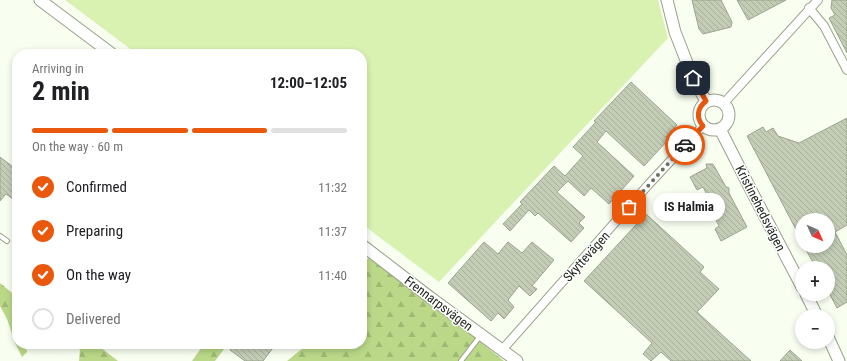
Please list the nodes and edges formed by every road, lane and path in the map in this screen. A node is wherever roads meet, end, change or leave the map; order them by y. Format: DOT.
graph roads {
  1 [pos="40,0"];
  2 [pos="667,0"];
  3 [pos="818,0"];
  4 [pos="809,8"];
  5 [pos="105,49"];
  6 [pos="847,70"];
  7 [pos="706,101"];
  8 [pos="724,103"];
  9 [pos="703,126"];
  10 [pos="720,129"];
  11 [pos="0,236"];
  12 [pos="7,241"];
  13 [pos="367,249"];
  14 [pos="795,274"];
  15 [pos="482,335"];
  16 [pos="834,349"];
  17 [pos="502,350"];
  18 [pos="461,361"];
  19 [pos="517,361"];
  20 [pos="839,361"];
  1 -- 5 [label="street"];
  2 -- 7 [label="street"];
  3 -- 4 [label="street"];
  4 -- 6 [label="street"];
  4 -- 8 [label="street"];
  7 -- 8 [label="street"];
  7 -- 9 [label="street"];
  8 -- 10 [label="street"];
  9 -- 10 [label="street"];
  9 -- 17 [label="street, Skyttevägen"];
  10 -- 14 [label="street, Kristinehedsvägen"];
  11 -- 12 [label="lane"];
  13 -- 15 [label="street, Frennarpsvägen"];
  15 -- 17 [label="street, Frennarpsvägen"];
  15 -- 18 [label="lane"];
  16 -- 20 [label="street"];
  17 -- 19 [label="street, Frennarpsvägen"];
}
